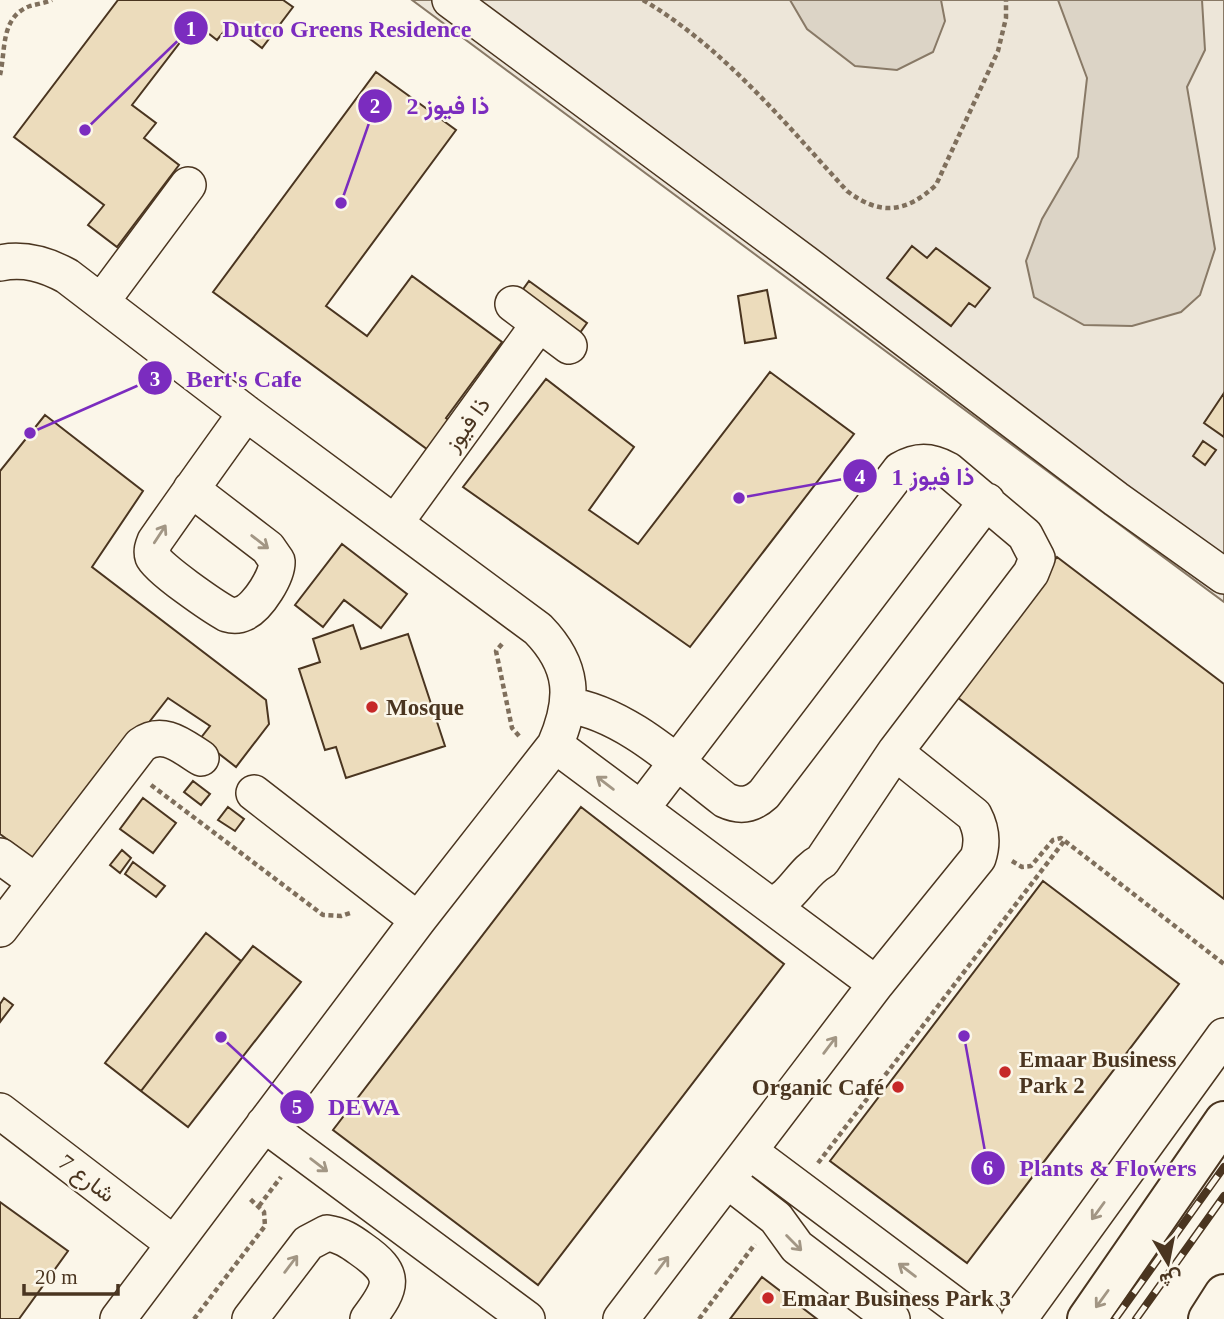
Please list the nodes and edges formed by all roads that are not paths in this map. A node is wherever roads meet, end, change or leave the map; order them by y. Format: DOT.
graph roads {
  1 [pos="450,0"];
  2 [pos="182,181"];
  3 [pos="0,263"];
  4 [pos="95,298"];
  5 [pos="566,350"];
  6 [pos="253,419"];
  7 [pos="199,495"];
  8 [pos="987,501"];
  9 [pos="395,523"];
  10 [pos="1224,576"];
  11 [pos="567,705"];
  12 [pos="555,745"];
  13 [pos="895,752"];
  14 [pos="201,758"];
  15 [pos="676,762"];
  16 [pos="254,793"];
  17 [pos="641,809"];
  18 [pos="0,856"];
  19 [pos="36,882"];
  20 [pos="784,916"];
  21 [pos="418,920"];
  22 [pos="0,929"];
  23 [pos="876,984"];
  24 [pos="1224,1036"];
  25 [pos="0,1111"];
  26 [pos="1224,1121"];
  27 [pos="264,1124"];
  28 [pos="749,1151"];
  29 [pos="727,1180"];
  30 [pos="795,1185"];
  31 [pos="772,1214"];
  32 [pos="174,1244"];
  33 [pos="1224,1294"];
  34 [pos="484,1307"];
  35 [pos="1015,1317"];
  36 [pos="118,1319"];
  37 [pos="250,1319"];
  38 [pos="368,1319"];
  39 [pos="527,1319"];
  40 [pos="621,1319"];
  41 [pos="892,1319"];
  42 [pos="985,1319"];
  43 [pos="1087,1319"];
  44 [pos="1208,1319"];
  1 -- 10 [label="street"];
  2 -- 4 [label="street"];
  3 -- 4 [label="street"];
  4 -- 6 [label="street"];
  5 -- 9 [label="street, ذا فيوز"];
  6 -- 7 [label="street"];
  6 -- 9 [label="street"];
  8 -- 13 [label="street"];
  8 -- 15 [label="street"];
  8 -- 15 [label="street"];
  9 -- 11 [label="street"];
  11 -- 12 [label="street"];
  11 -- 15 [label="street"];
  17 -- 12 [label="street, one-way"];
  12 -- 21 [label="street"];
  13 -- 20 [label="street"];
  13 -- 23 [label="street"];
  14 -- 19 [label="street"];
  15 -- 17 [label="street"];
  16 -- 21 [label="street"];
  17 -- 20 [label="street"];
  18 -- 19 [label="street"];
  19 -- 22 [label="street"];
  20 -- 23 [label="street"];
  21 -- 27 [label="street"];
  28 -- 23 [label="street, one-way"];
  24 -- 35 [label="street, one-way"];
  25 -- 32 [label="street, شارع 7"];
  26 -- 43 [label="main road, one-way"];
  27 -- 32 [label="street"];
  27 -- 34 [label="street, one-way"];
  28 -- 29 [label="street"];
  28 -- 30 [label="street"];
  29 -- 31 [label="street"];
  40 -- 29 [label="street, one-way"];
  30 -- 31 [label="street"];
  42 -- 30 [label="street, one-way"];
  31 -- 41 [label="street, one-way"];
  32 -- 36 [label="street"];
  33 -- 44 [label="main road"];
  34 -- 39 [label="street"];
  37 -- 38 [label="street, one-way"];
}
